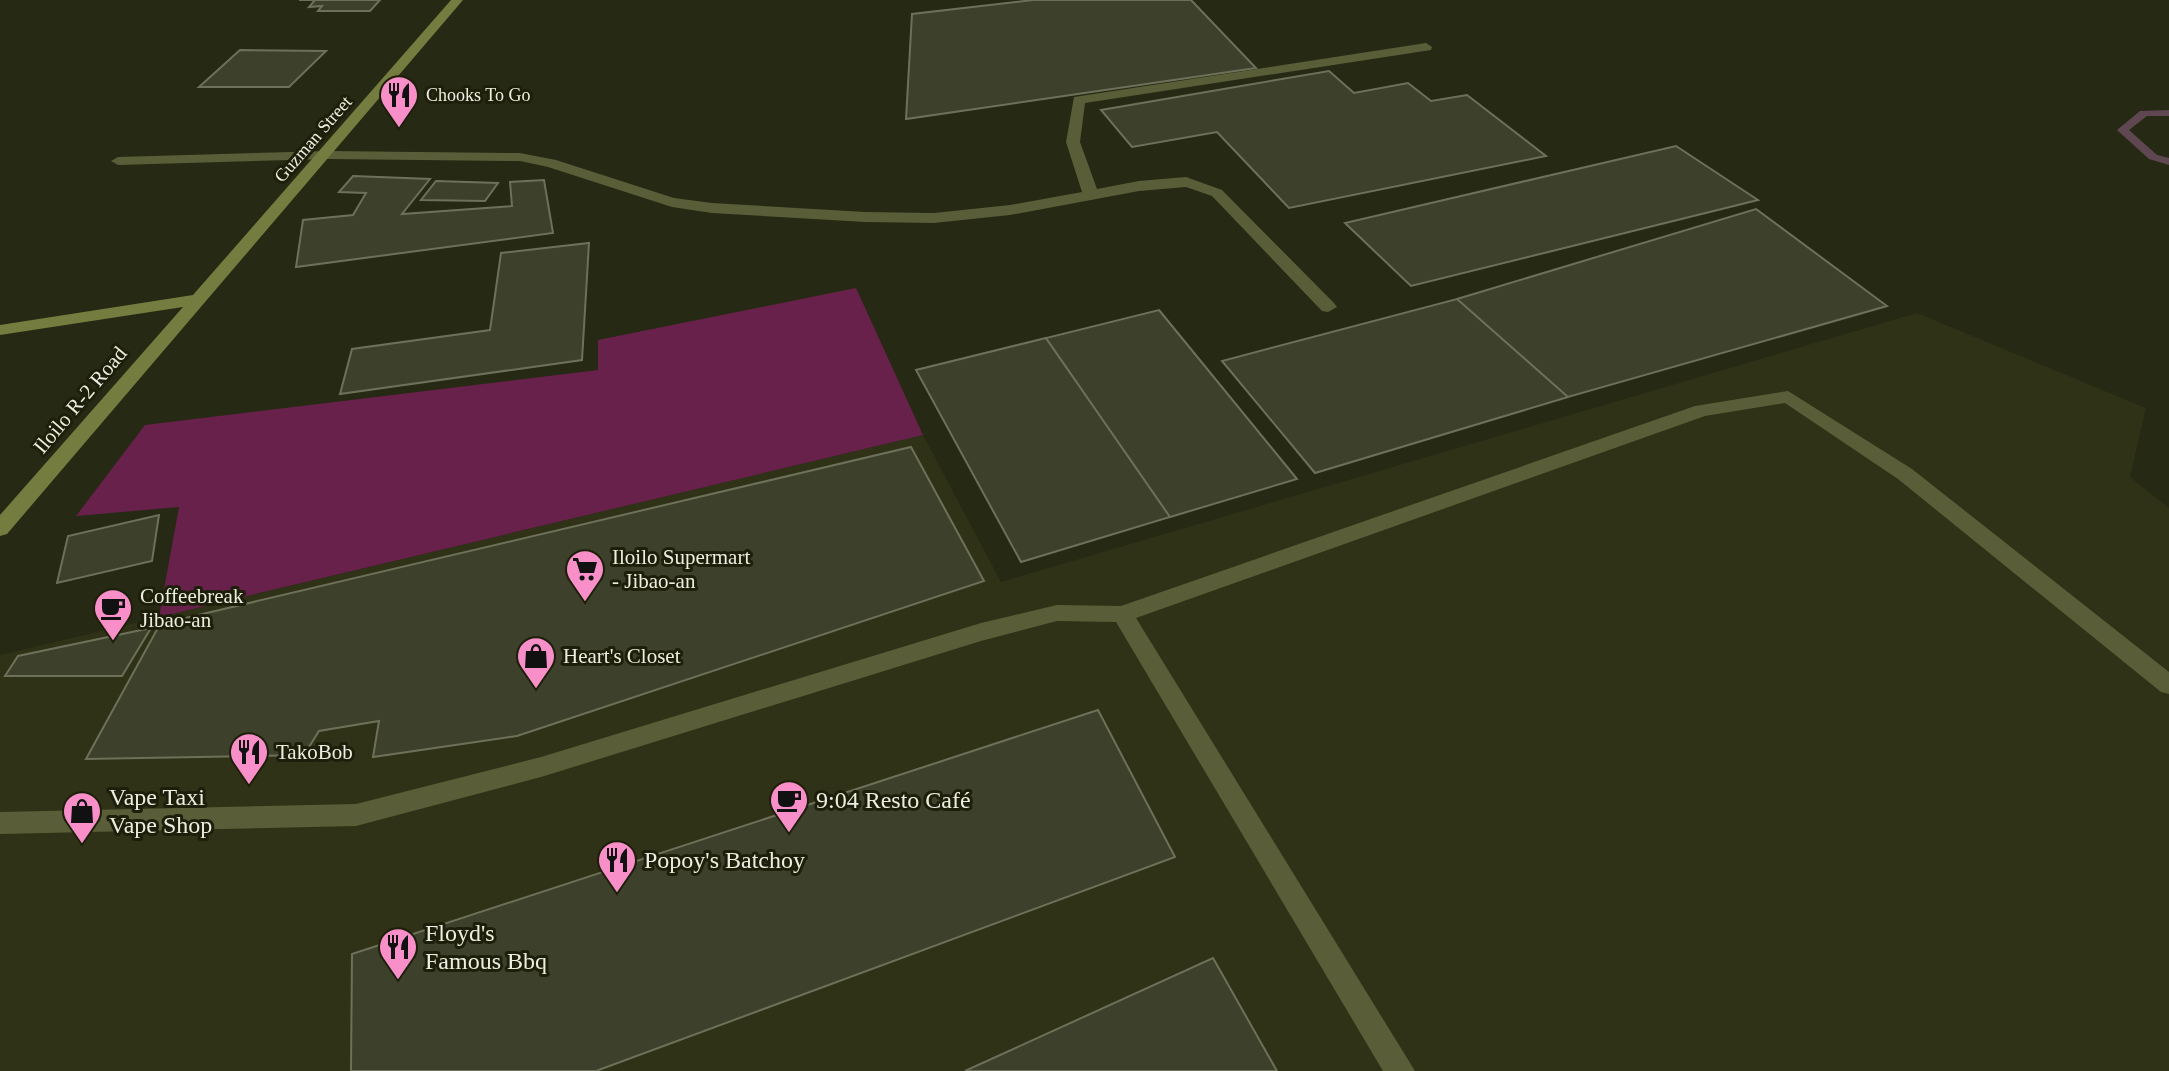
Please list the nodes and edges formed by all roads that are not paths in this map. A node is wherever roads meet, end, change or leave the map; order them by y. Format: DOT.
graph roads {
  1 [pos="457,0"];
  2 [pos="1426,47"];
  3 [pos="327,155"];
  4 [pos="118,160"];
  5 [pos="1091,195"];
  6 [pos="195,300"];
  7 [pos="1328,307"];
  8 [pos="0,330"];
  9 [pos="0,529"];
  10 [pos="1122,614"];
  11 [pos="2169,685"];
  12 [pos="0,823"];
  13 [pos="1400,1071"];
  1 -- 3 [label="main road, Guzman Street"];
  2 -- 5 [label="lane"];
  3 -- 4 [label="lane"];
  3 -- 5 [label="lane"];
  3 -- 6 [label="main road, Guzman Street"];
  5 -- 7 [label="lane"];
  6 -- 8 [label="main road"];
  6 -- 9 [label="main road, Iloilo R-2 Road"];
  10 -- 11 [label="lane"];
  10 -- 12 [label="lane"];
  10 -- 13 [label="lane"];
}
